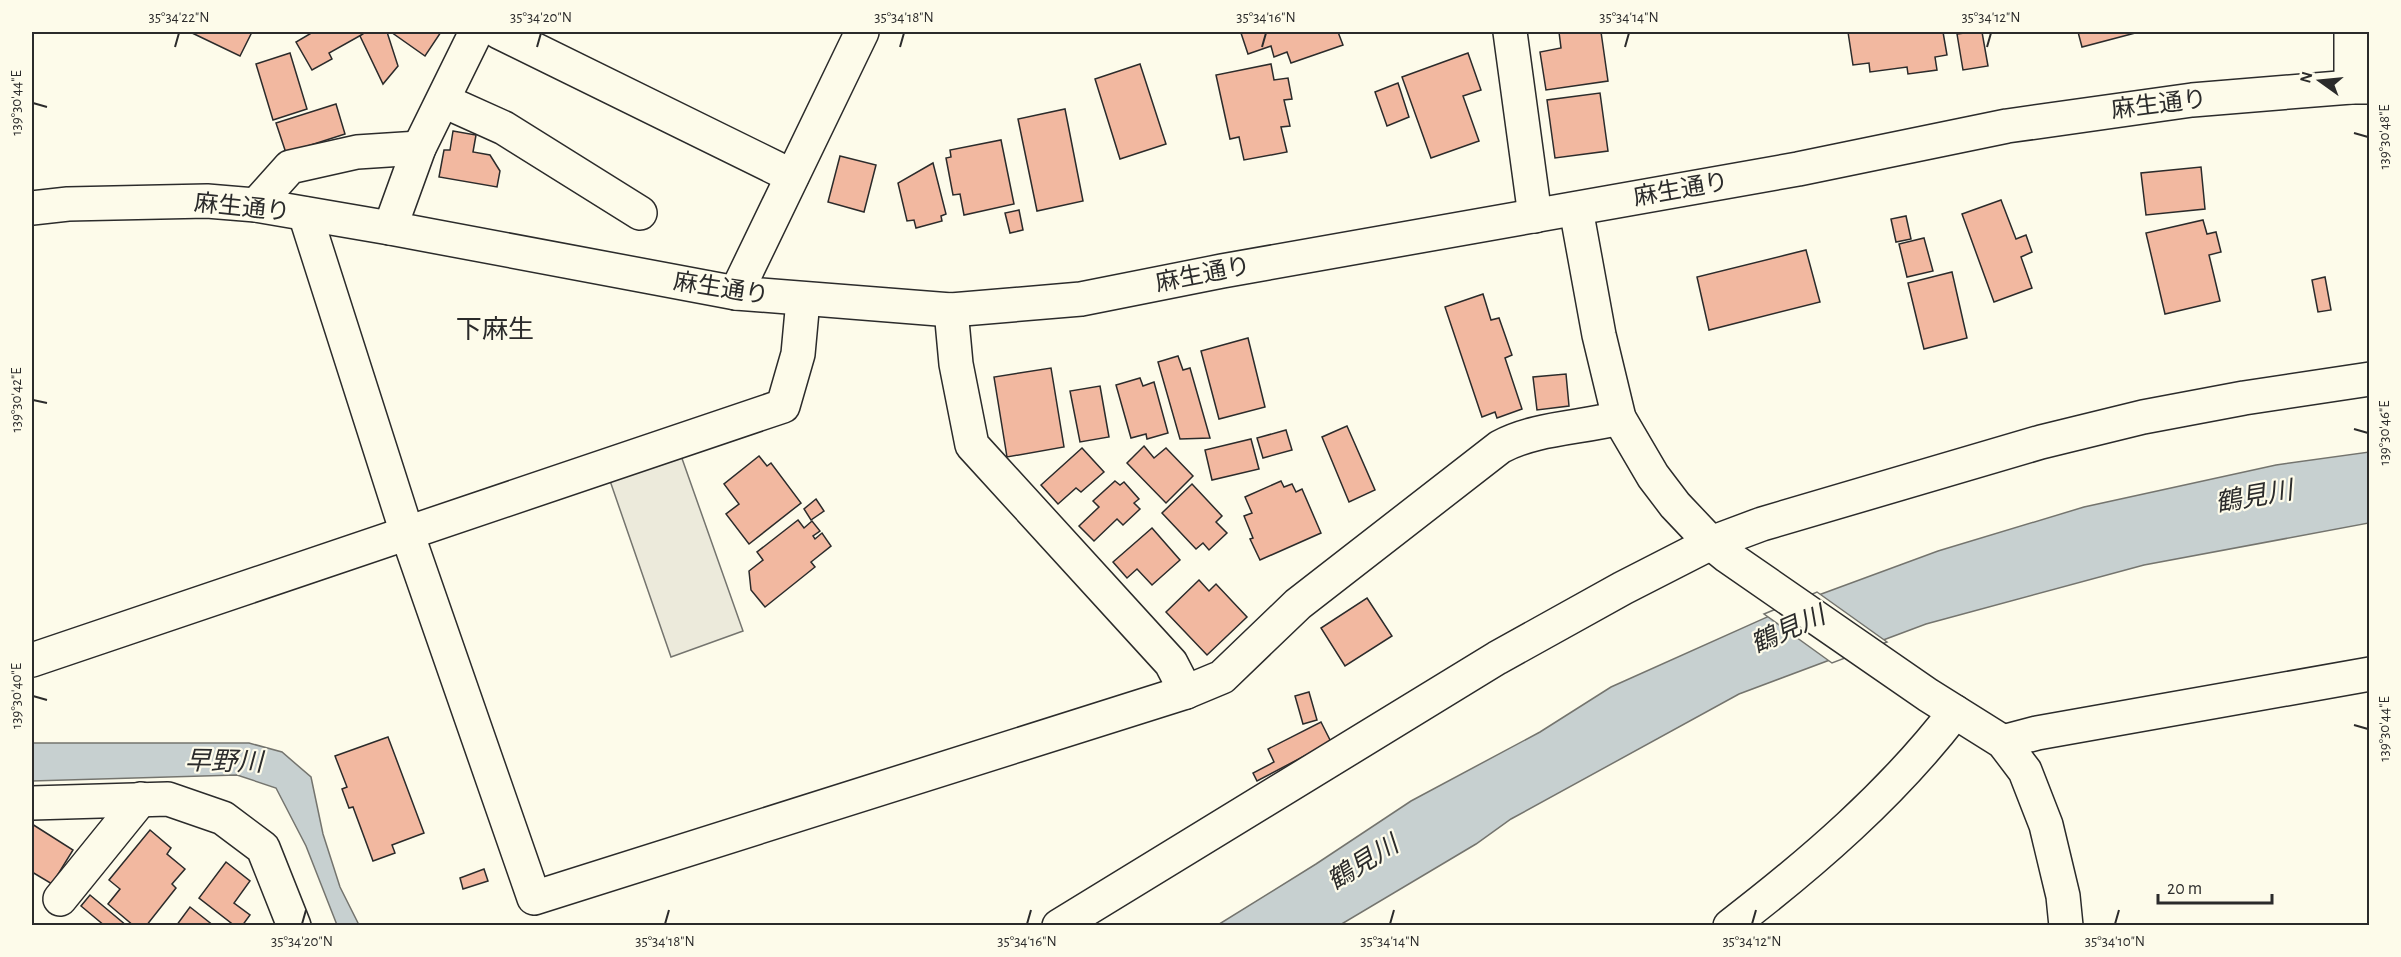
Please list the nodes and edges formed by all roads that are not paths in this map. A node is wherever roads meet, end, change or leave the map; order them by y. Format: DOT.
graph roads {
  1 [pos="476,32"];
  2 [pos="499,32"];
  3 [pos="862,32"];
  4 [pos="1510,32"];
  5 [pos="2351,32"];
  6 [pos="2360,87"];
  7 [pos="444,100"];
  8 [pos="419,148"];
  9 [pos="792,176"];
  10 [pos="256,206"];
  11 [pos="32,208"];
  12 [pos="1576,209"];
  13 [pos="640,213"];
  14 [pos="305,214"];
  15 [pos="1535,216"];
  16 [pos="390,228"];
  17 [pos="736,293"];
  18 [pos="803,300"];
  19 [pos="951,310"];
  20 [pos="2370,379"];
  21 [pos="1618,417"];
  22 [pos="407,533"];
  23 [pos="1719,550"];
  24 [pos="39,650"];
  25 [pos="2370,674"];
  26 [pos="1186,692"];
  27 [pos="1941,703"];
  28 [pos="2003,742"];
  29 [pos="141,799"];
  30 [pos="32,803"];
  31 [pos="60,899"];
  32 [pos="294,926"];
  33 [pos="1059,926"];
  34 [pos="1730,926"];
  35 [pos="2066,926"];
  1 -- 7 [label="street"];
  2 -- 9 [label="street"];
  3 -- 9 [label="street"];
  4 -- 15 [label="street"];
  5 -- 6 [label="street"];
  6 -- 12 [label="street, 麻生通り"];
  7 -- 8 [label="street"];
  7 -- 13 [label="street"];
  8 -- 10 [label="street"];
  8 -- 16 [label="street"];
  9 -- 17 [label="street"];
  10 -- 11 [label="street, 麻生通り"];
  10 -- 14 [label="street, 麻生通り"];
  12 -- 15 [label="street, 麻生通り"];
  12 -- 21 [label="street"];
  14 -- 16 [label="street, 麻生通り"];
  14 -- 22 [label="street"];
  15 -- 19 [label="street, 麻生通り"];
  16 -- 17 [label="street, 麻生通り"];
  17 -- 18 [label="street, 麻生通り"];
  18 -- 19 [label="street, 麻生通り"];
  18 -- 22 [label="street"];
  19 -- 26 [label="street"];
  20 -- 23 [label="street"];
  21 -- 23 [label="street"];
  21 -- 26 [label="street"];
  22 -- 24 [label="street"];
  22 -- 26 [label="street"];
  23 -- 27 [label="street"];
  23 -- 33 [label="street"];
  25 -- 28 [label="street"];
  27 -- 28 [label="street"];
  27 -- 34 [label="street"];
  28 -- 35 [label="street"];
  29 -- 30 [label="street"];
  29 -- 31 [label="street"];
  29 -- 32 [label="street"];
}
